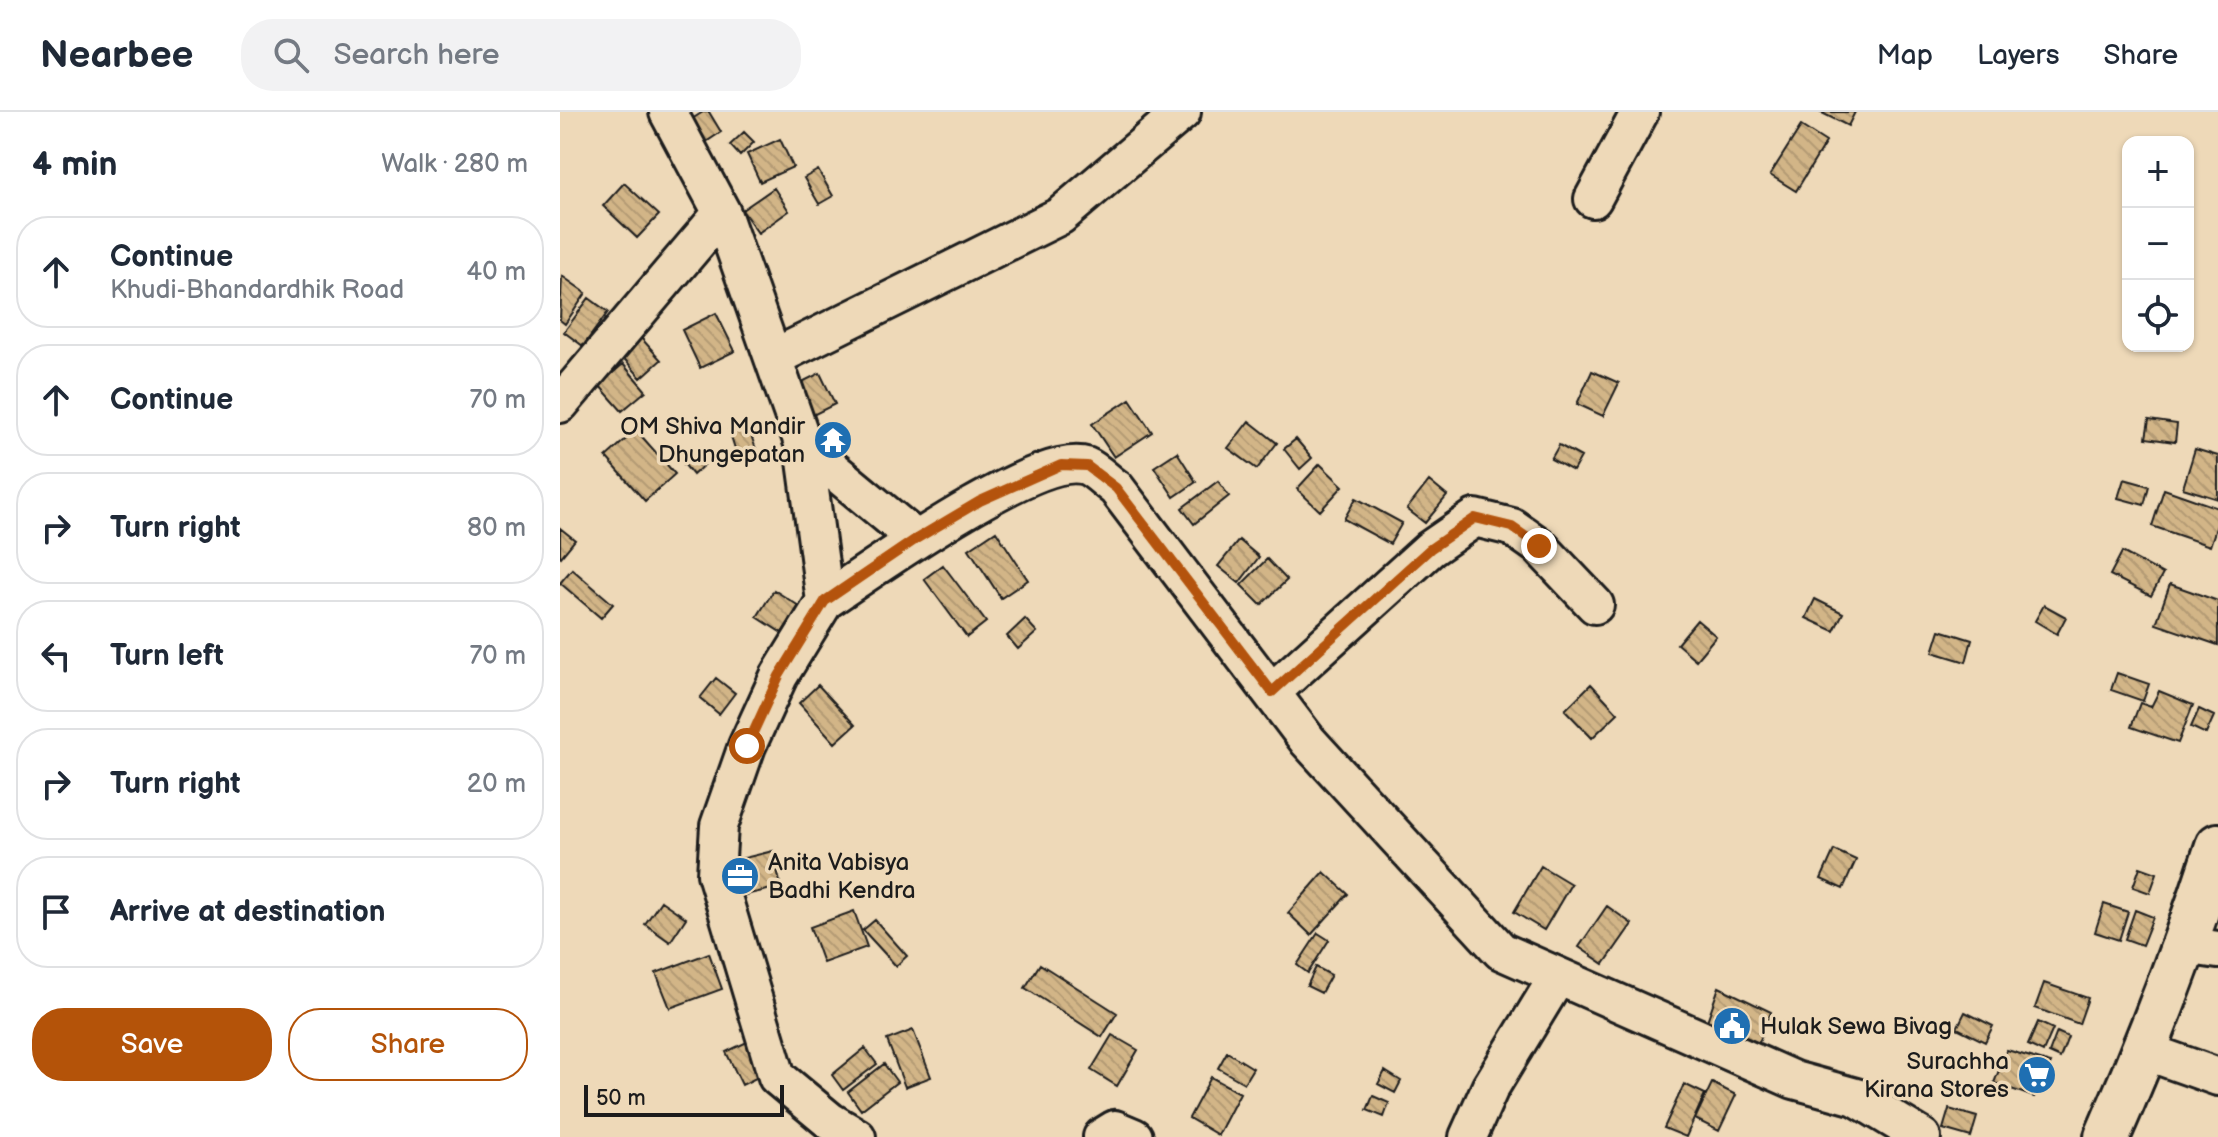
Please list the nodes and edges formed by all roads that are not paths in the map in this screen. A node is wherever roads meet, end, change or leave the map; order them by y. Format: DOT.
graph roads {
  1 [pos="668,112"];
  2 [pos="1182,112"];
  3 [pos="1640,112"];
  4 [pos="1593,199"];
  5 [pos="722,213"];
  6 [pos="773,358"];
  7 [pos="560,404"];
  8 [pos="804,446"];
  9 [pos="916,539"];
  10 [pos="825,601"];
  11 [pos="1595,605"];
  12 [pos="1272,692"];
  13 [pos="2218,846"];
  14 [pos="2201,948"];
  15 [pos="1558,976"];
  16 [pos="2145,1051"];
  17 [pos="2218,1077"];
  18 [pos="835,1132"];
  19 [pos="1102,1137"];
  20 [pos="1134,1137"];
  21 [pos="1468,1137"];
  22 [pos="1922,1137"];
  23 [pos="2107,1137"];
  1 -- 5 [label="street"];
  2 -- 6 [label="street"];
  3 -- 4 [label="street"];
  5 -- 6 [label="street"];
  5 -- 7 [label="street"];
  6 -- 8 [label="street"];
  8 -- 9 [label="street"];
  8 -- 10 [label="street"];
  9 -- 10 [label="street"];
  9 -- 12 [label="street"];
  10 -- 18 [label="street"];
  11 -- 12 [label="street"];
  12 -- 15 [label="street"];
  13 -- 14 [label="main road"];
  14 -- 16 [label="main road"];
  15 -- 21 [label="street"];
  15 -- 22 [label="street"];
  16 -- 17 [label="street"];
  16 -- 23 [label="main road"];
  19 -- 20 [label="street"];
}
